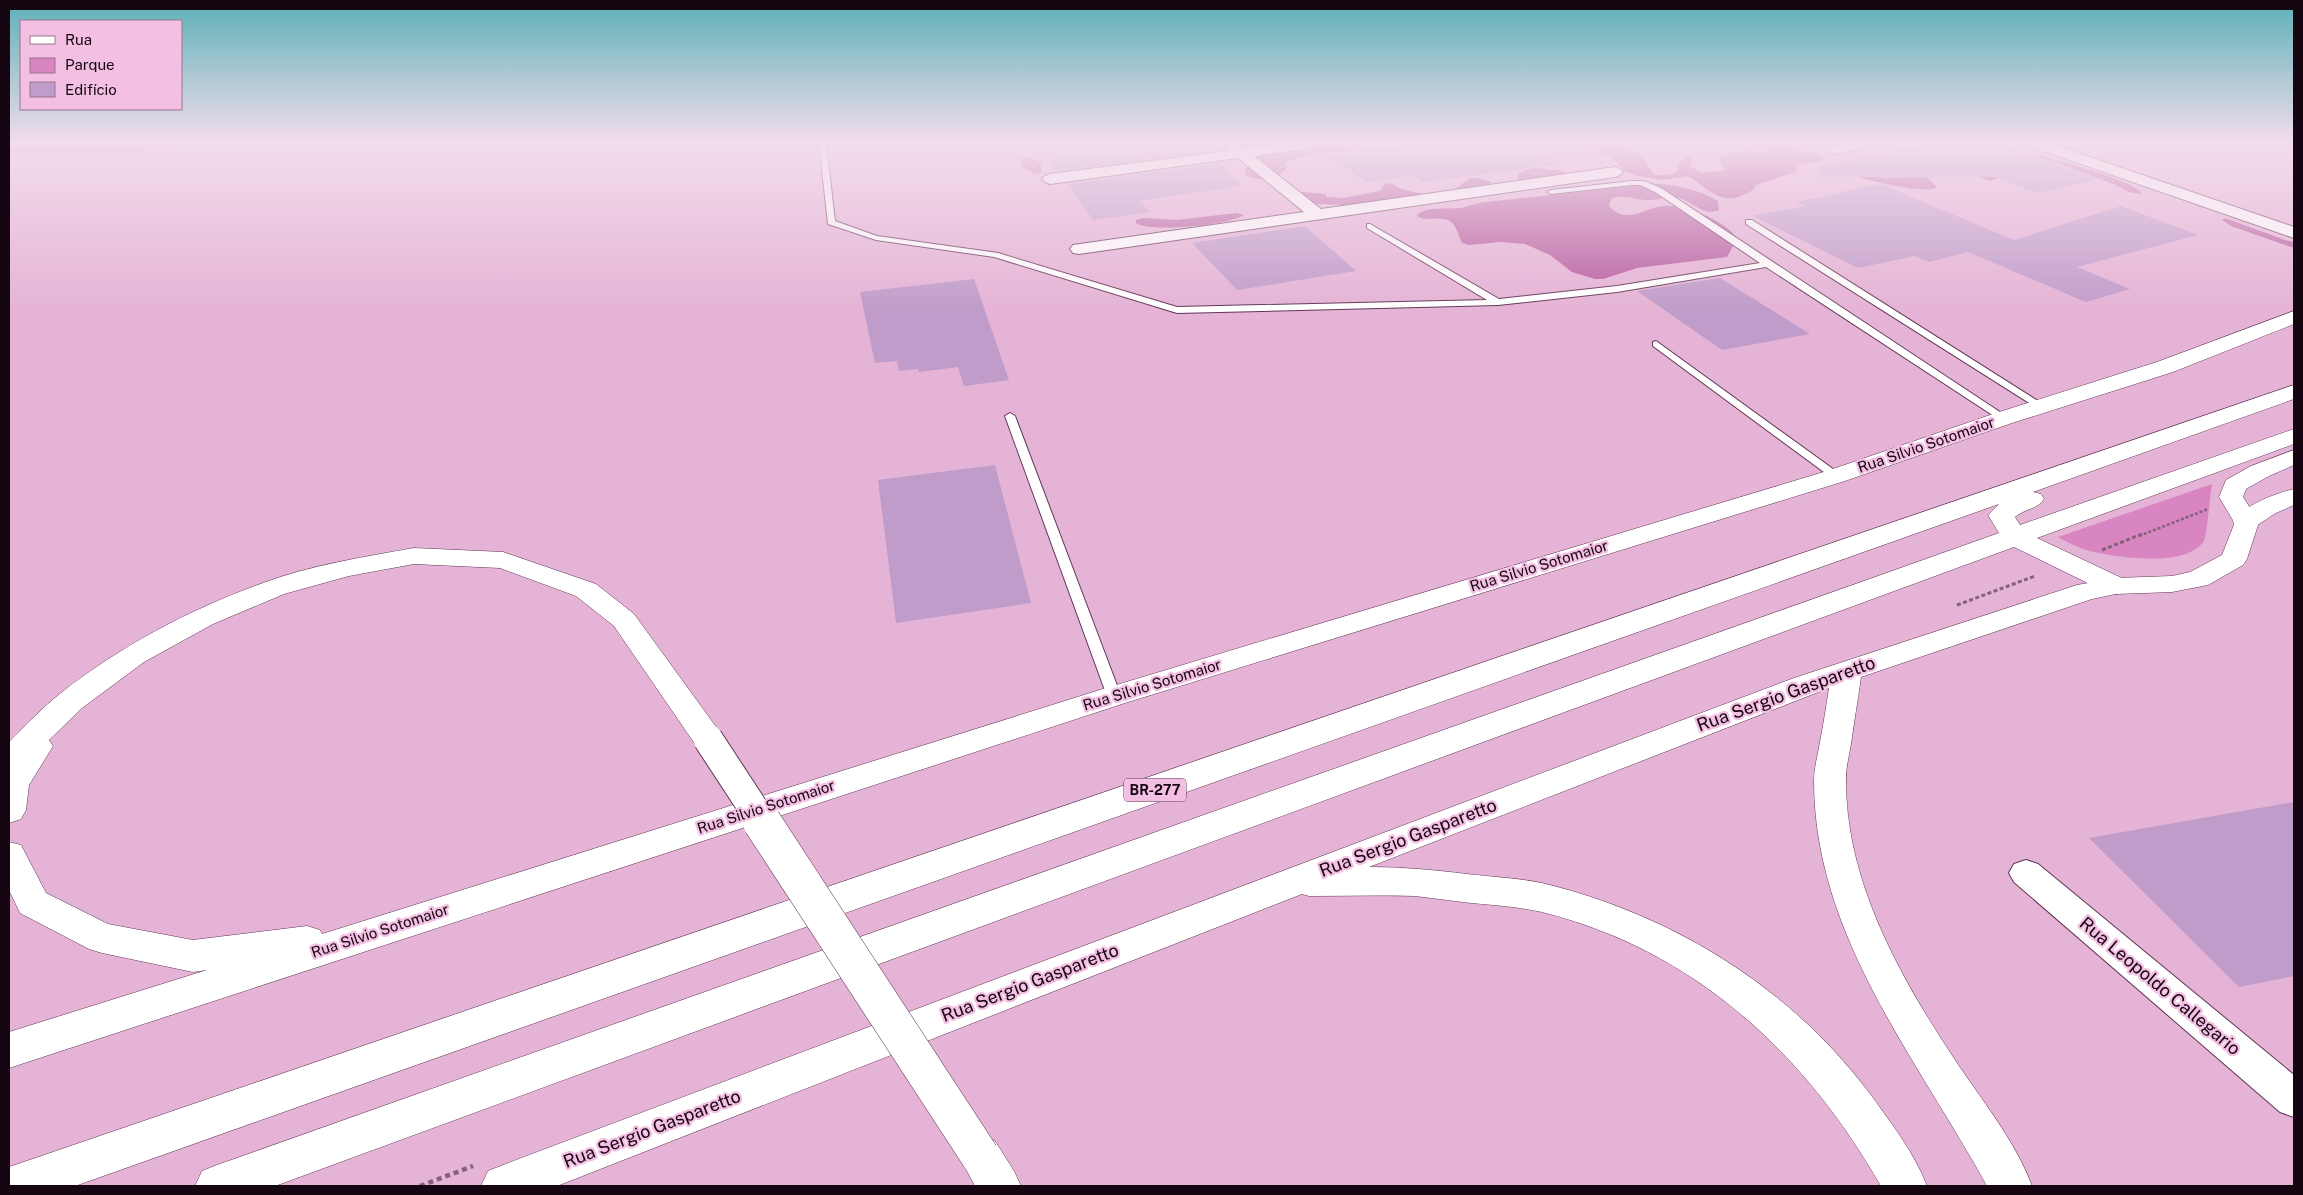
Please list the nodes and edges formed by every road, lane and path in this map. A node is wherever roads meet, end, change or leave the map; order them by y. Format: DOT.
graph roads {
  1 [pos="828,199"];
  2 [pos="1298,199"];
  3 [pos="1425,199"];
  4 [pos="1671,199"];
  5 [pos="2195,199"];
  6 [pos="1317,214"];
  7 [pos="1748,222"];
  8 [pos="1370,226"];
  9 [pos="2294,233"];
  10 [pos="1079,249"];
  11 [pos="1767,264"];
  12 [pos="1498,302"];
  13 [pos="2294,317"];
  14 [pos="1656,344"];
  15 [pos="2294,392"];
  16 [pos="2041,406"];
  17 [pos="2246,410"];
  18 [pos="1010,416"];
  19 [pos="2004,418"];
  20 [pos="2294,436"];
  21 [pos="2294,457"];
  22 [pos="1836,476"];
  23 [pos="2294,496"];
  24 [pos="2246,522"];
  25 [pos="2014,537"];
  26 [pos="2116,586"];
  27 [pos="1847,671"];
  28 [pos="1114,696"];
  29 [pos="60,711"];
  30 [pos="9,760"];
  31 [pos="9,810"];
  32 [pos="9,855"];
  33 [pos="2026,873"];
  34 [pos="1293,882"];
  35 [pos="376,932"];
  36 [pos="9,1050"];
  37 [pos="2294,1099"];
  38 [pos="617,1142"];
  39 [pos="990,1171"];
  40 [pos="15,1186"];
  41 [pos="217,1186"];
  42 [pos="503,1186"];
  43 [pos="559,1186"];
  44 [pos="1905,1186"];
  45 [pos="2010,1186"];
  1 -- 12 [label="lane"];
  2 -- 6 [label="street"];
  3 -- 6 [label="street"];
  4 -- 11 [label="lane"];
  5 -- 9 [label="street"];
  6 -- 10 [label="street"];
  7 -- 16 [label="lane"];
  8 -- 12 [label="lane"];
  11 -- 12 [label="lane"];
  11 -- 19 [label="lane"];
  13 -- 16 [label="main road, Rua Silvio Sotomaior"];
  14 -- 22 [label="lane"];
  15 -- 17 [label="main road, BR-277"];
  16 -- 19 [label="main road, Rua Silvio Sotomaior"];
  17 -- 25 [label="main road"];
  17 -- 40 [label="main road, BR-277"];
  18 -- 28 [label="lane"];
  19 -- 22 [label="main road, Rua Silvio Sotomaior"];
  20 -- 25 [label="main road"];
  21 -- 24 [label="main road"];
  22 -- 28 [label="main road, Rua Silvio Sotomaior"];
  23 -- 24 [label="main road"];
  24 -- 26 [label="main road, Rua Sergio Gasparetto"];
  25 -- 26 [label="main road"];
  25 -- 41 [label="main road"];
  26 -- 27 [label="main road, Rua Sergio Gasparetto"];
  27 -- 34 [label="main road, Rua Sergio Gasparetto"];
  27 -- 45 [label="main road"];
  28 -- 35 [label="main road, Rua Silvio Sotomaior"];
  29 -- 30 [label="main road"];
  29 -- 31 [label="main road"];
  29 -- 39 [label="main road, bridge"];
  32 -- 35 [label="main road"];
  33 -- 37 [label="street, Rua Leopoldo Callegario"];
  34 -- 38 [label="main road, Rua Sergio Gasparetto"];
  34 -- 44 [label="main road"];
  35 -- 36 [label="main road, Rua Silvio Sotomaior"];
  38 -- 42 [label="main road, Rua Sergio Gasparetto"];
  38 -- 43 [label="main road"];
}
